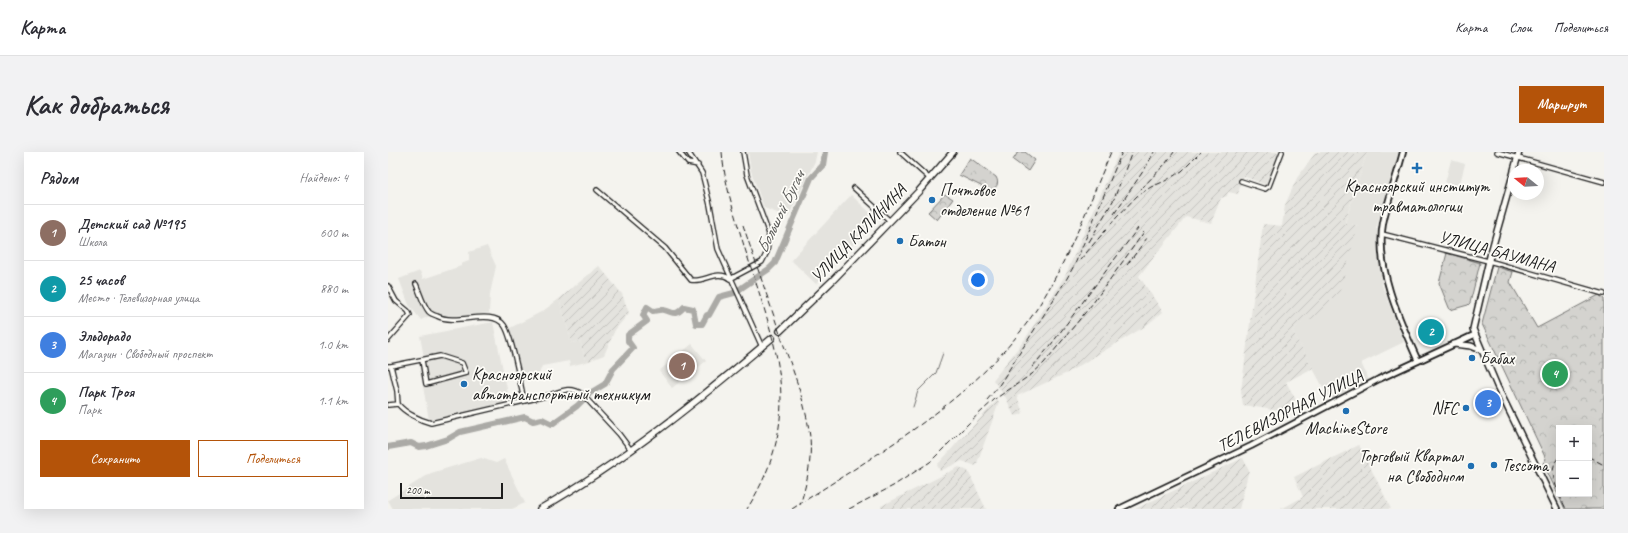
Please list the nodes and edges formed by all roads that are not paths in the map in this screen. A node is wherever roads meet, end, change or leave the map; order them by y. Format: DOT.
graph roads {
  1 [pos="679,152"];
  2 [pos="688,152"];
  3 [pos="743,152"];
  4 [pos="900,152"];
  5 [pos="953,152"];
  6 [pos="1282,152"];
  7 [pos="1403,152"];
  8 [pos="1497,152"];
  9 [pos="1518,155"];
  10 [pos="698,165"];
  11 [pos="930,179"];
  12 [pos="1241,181"];
  13 [pos="1604,182"];
  14 [pos="854,188"];
  15 [pos="597,190"];
  16 [pos="1508,192"];
  17 [pos="890,221"];
  18 [pos="1382,234"];
  19 [pos="1489,262"];
  20 [pos="730,279"];
  21 [pos="416,284"];
  22 [pos="388,286"];
  23 [pos="1604,294"];
  24 [pos="1474,335"];
  25 [pos="388,340"];
  26 [pos="1454,344"];
  27 [pos="762,347"];
  28 [pos="1481,350"];
  29 [pos="422,360"];
  30 [pos="1418,361"];
  31 [pos="389,366"];
  32 [pos="524,401"];
  33 [pos="398,404"];
  34 [pos="388,405"];
  35 [pos="631,450"];
  36 [pos="540,509"];
  37 [pos="1119,509"];
  38 [pos="1557,509"];
  1 -- 10 [label="street"];
  2 -- 10 [label="street"];
  3 -- 20 [label="street"];
  4 -- 11 [label="street"];
  5 -- 11 [label="main road, УЛИЦА КАЛИНИНА"];
  6 -- 12 [label="street"];
  7 -- 18 [label="street"];
  8 -- 9 [label="street"];
  9 -- 13 [label="street"];
  10 -- 20 [label="street"];
  11 -- 17 [label="main road, УЛИЦА КАЛИНИНА"];
  14 -- 17 [label="street"];
  15 -- 20 [label="street"];
  16 -- 19 [label="main road"];
  17 -- 27 [label="main road, УЛИЦА КАЛИНИНА"];
  18 -- 19 [label="street, УЛИЦА БАУМАНА"];
  18 -- 30 [label="street"];
  19 -- 23 [label="street, УЛИЦА БАУМАНА"];
  19 -- 24 [label="main road"];
  20 -- 27 [label="street"];
  21 -- 32 [label="street"];
  22 -- 25 [label="street"];
  24 -- 26 [label="street, ТЕЛЕВИЗОРНАЯ УЛИЦА"];
  24 -- 28 [label="main road"];
  26 -- 28 [label="main road"];
  26 -- 30 [label="street, ТЕЛЕВИЗОРНАЯ УЛИЦА"];
  27 -- 35 [label="main road, УЛИЦА КАЛИНИНА"];
  28 -- 38 [label="main road"];
  29 -- 29 [label="street"];
  29 -- 31 [label="street"];
  30 -- 37 [label="street, ТЕЛЕВИЗОРНАЯ УЛИЦА"];
  31 -- 33 [label="street"];
  32 -- 33 [label="street"];
  32 -- 35 [label="street"];
  33 -- 34 [label="street"];
  35 -- 36 [label="main road, УЛИЦА КАЛИНИНА"];
}
